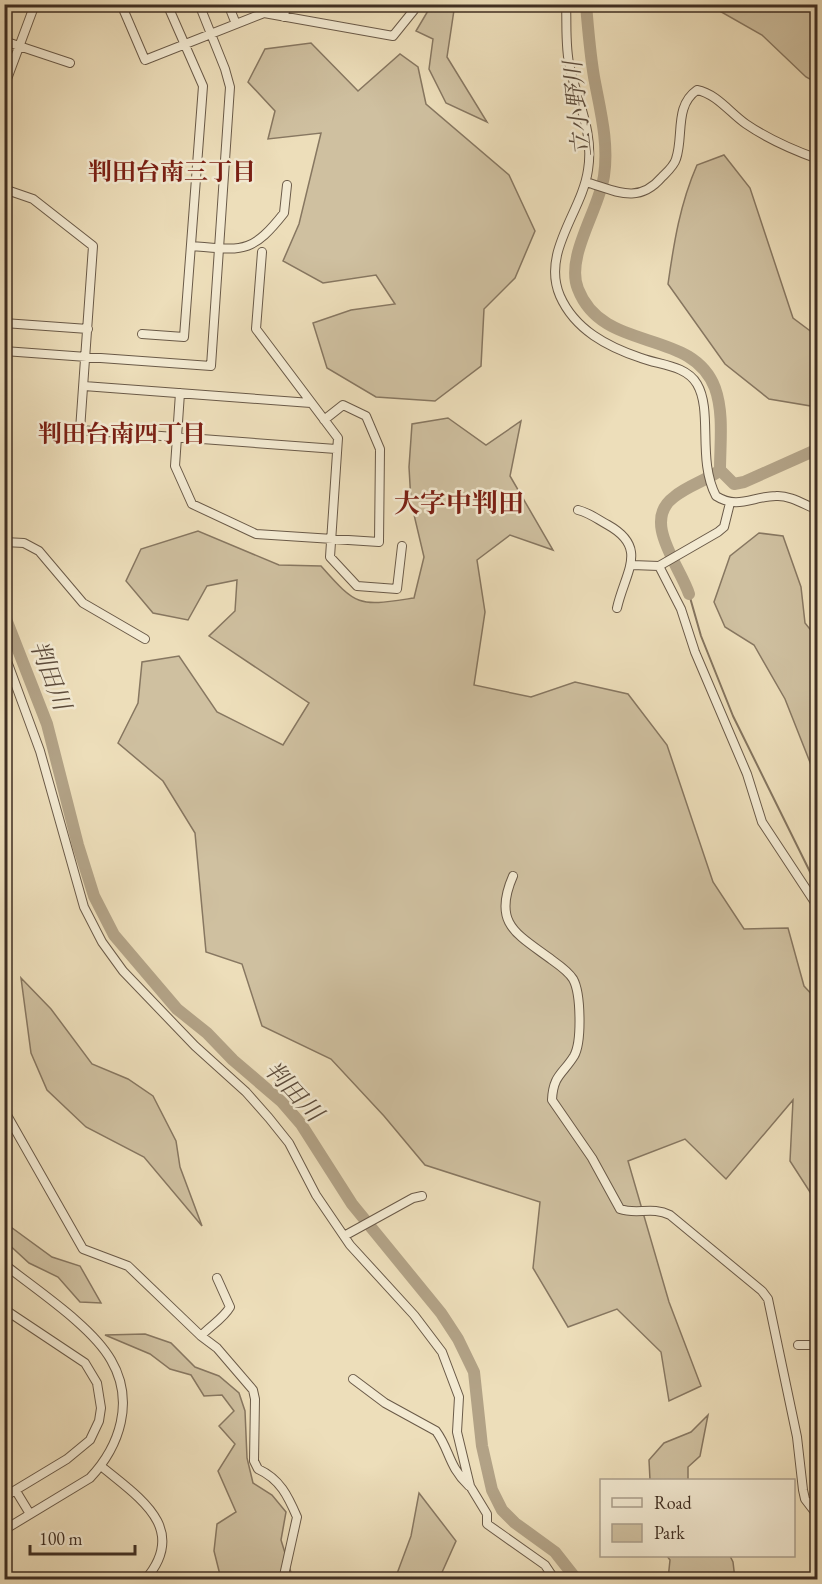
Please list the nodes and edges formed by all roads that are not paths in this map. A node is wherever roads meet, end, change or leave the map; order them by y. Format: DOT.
graph roads {
  1 [pos="35,4"];
  2 [pos="121,4"];
  3 [pos="167,4"];
  4 [pos="199,4"];
  5 [pos="228,4"];
  6 [pos="286,4"];
  7 [pos="416,4"];
  8 [pos="566,4"];
  9 [pos="284,16"];
  10 [pos="236,24"];
  11 [pos="211,34"];
  12 [pos="4,41"];
  13 [pos="20,46"];
  14 [pos="184,46"];
  15 [pos="70,63"];
  16 [pos="4,87"];
  17 [pos="818,159"];
  18 [pos="586,182"];
  19 [pos="287,185"];
  20 [pos="4,189"];
  21 [pos="192,246"];
  22 [pos="219,248"];
  23 [pos="261,252"];
  24 [pos="4,323"];
  25 [pos="88,329"];
  26 [pos="142,334"];
  27 [pos="4,351"];
  28 [pos="86,358"];
  29 [pos="84,386"];
  30 [pos="180,393"];
  31 [pos="311,403"];
  32 [pos="324,420"];
  33 [pos="177,437"];
  34 [pos="336,449"];
  35 [pos="730,504"];
  36 [pos="578,510"];
  37 [pos="818,510"];
  38 [pos="330,539"];
  39 [pos="4,542"];
  40 [pos="402,546"];
  41 [pos="632,565"];
  42 [pos="659,566"];
  43 [pos="617,608"];
  44 [pos="145,639"];
  45 [pos="4,653"];
  46 [pos="513,876"];
  47 [pos="818,907"];
  48 [pos="4,1110"];
  49 [pos="422,1196"];
  50 [pos="344,1236"];
  51 [pos="4,1264"];
  52 [pos="216,1278"];
  53 [pos="4,1309"];
  54 [pos="201,1336"];
  55 [pos="798,1345"];
  56 [pos="818,1351"];
  57 [pos="353,1380"];
  58 [pos="101,1466"];
  59 [pos="470,1486"];
  60 [pos="16,1491"];
  61 [pos="4,1497"];
  62 [pos="30,1514"];
  63 [pos="818,1516"];
  64 [pos="4,1530"];
  65 [pos="145,1580"];
  66 [pos="282,1580"];
  67 [pos="555,1580"];
  1 -- 13 [label="street"];
  2 -- 14 [label="street"];
  3 -- 14 [label="street"];
  4 -- 11 [label="street"];
  5 -- 10 [label="street"];
  6 -- 9 [label="street"];
  7 -- 9 [label="street"];
  8 -- 18 [label="street"];
  9 -- 10 [label="street"];
  10 -- 11 [label="street"];
  11 -- 14 [label="street"];
  11 -- 22 [label="street"];
  12 -- 13 [label="street"];
  13 -- 15 [label="street"];
  13 -- 16 [label="street"];
  14 -- 21 [label="street"];
  17 -- 18 [label="street"];
  18 -- 35 [label="street"];
  19 -- 22 [label="street"];
  20 -- 25 [label="street"];
  21 -- 22 [label="street"];
  21 -- 26 [label="street"];
  22 -- 28 [label="street"];
  23 -- 31 [label="street"];
  24 -- 25 [label="street"];
  25 -- 28 [label="street"];
  27 -- 28 [label="street"];
  28 -- 29 [label="street"];
  29 -- 30 [label="street"];
  29 -- 33 [label="street"];
  30 -- 31 [label="street"];
  30 -- 33 [label="street"];
  31 -- 32 [label="street"];
  32 -- 34 [label="street"];
  32 -- 38 [label="street"];
  33 -- 34 [label="street"];
  33 -- 38 [label="street"];
  34 -- 38 [label="street"];
  35 -- 37 [label="street"];
  35 -- 42 [label="street"];
  36 -- 41 [label="street"];
  38 -- 40 [label="street"];
  39 -- 44 [label="street"];
  41 -- 42 [label="street"];
  41 -- 43 [label="street"];
  42 -- 47 [label="street"];
  45 -- 50 [label="street"];
  46 -- 63 [label="street"];
  48 -- 54 [label="street"];
  49 -- 50 [label="street"];
  50 -- 59 [label="street"];
  51 -- 58 [label="street"];
  52 -- 54 [label="street"];
  53 -- 60 [label="street"];
  54 -- 66 [label="street"];
  55 -- 56 [label="street"];
  57 -- 59 [label="street"];
  58 -- 62 [label="street"];
  58 -- 65 [label="street"];
  59 -- 67 [label="street"];
  60 -- 61 [label="street"];
  60 -- 62 [label="street"];
  62 -- 64 [label="street"];
}
